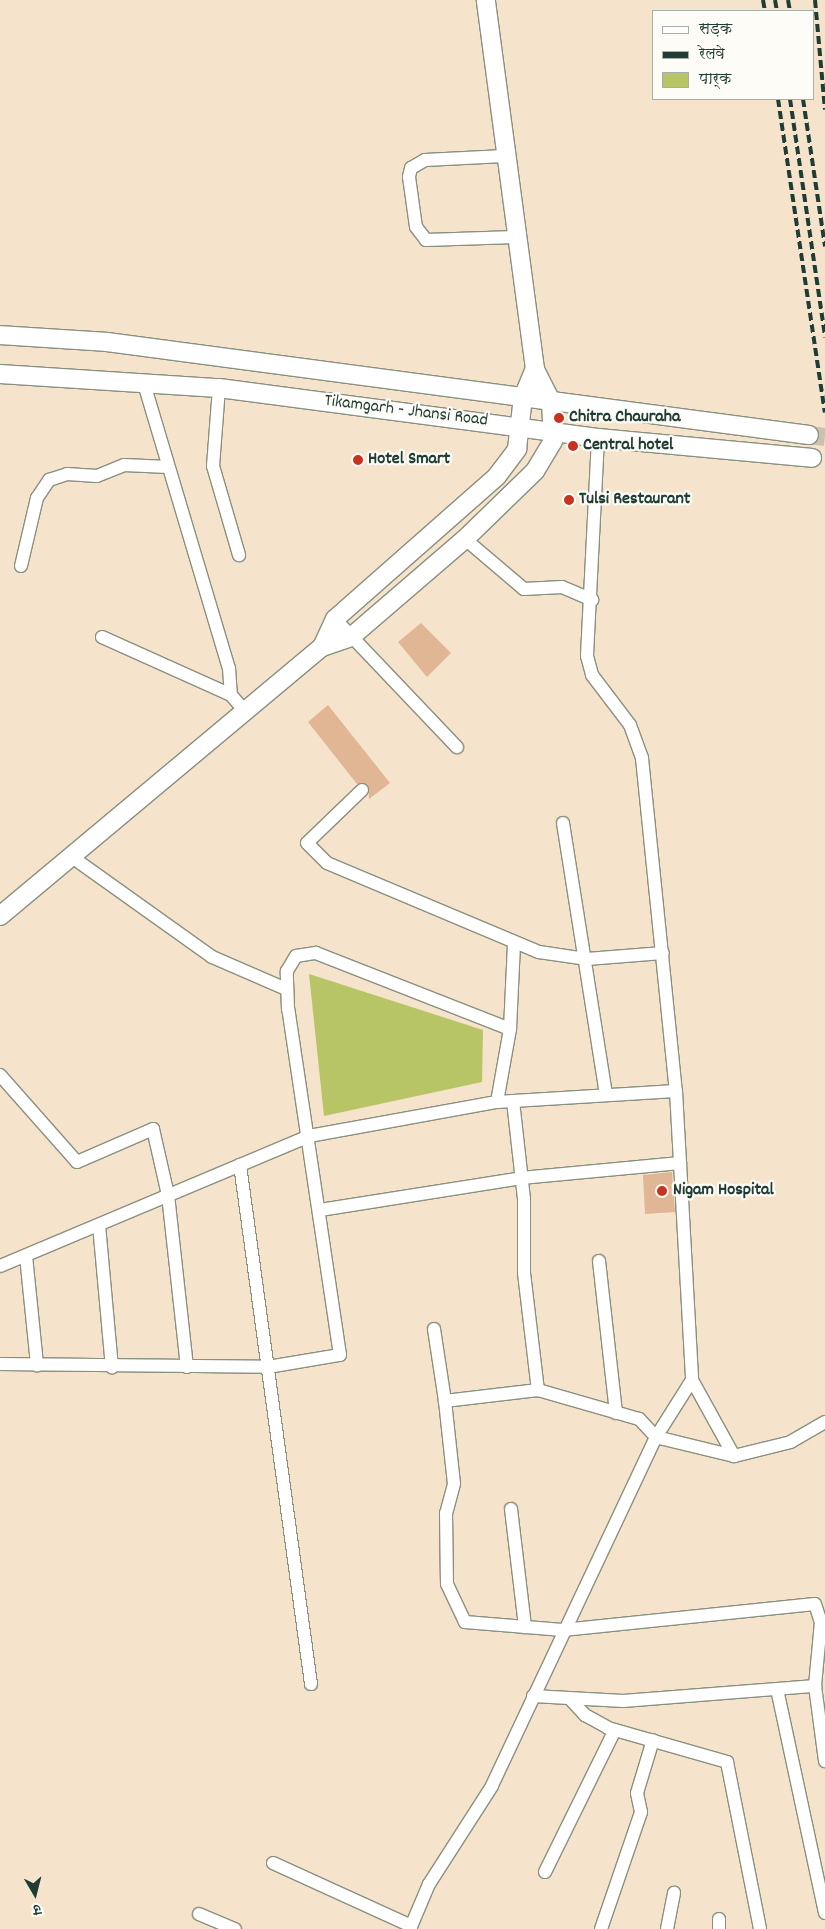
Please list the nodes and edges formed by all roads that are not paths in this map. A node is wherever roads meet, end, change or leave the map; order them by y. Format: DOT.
graph roads {
  1 [pos="486,0"];
  2 [pos="504,156"];
  3 [pos="515,237"];
  4 [pos="0,335"];
  5 [pos="535,369"];
  6 [pos="0,374"];
  7 [pos="145,386"];
  8 [pos="218,388"];
  9 [pos="523,397"];
  10 [pos="551,401"];
  11 [pos="522,426"];
  12 [pos="554,430"];
  13 [pos="809,436"];
  14 [pos="598,438"];
  15 [pos="812,458"];
  16 [pos="168,467"];
  17 [pos="465,539"];
  18 [pos="239,555"];
  19 [pos="20,566"];
  20 [pos="592,600"];
  21 [pos="335,619"];
  22 [pos="102,637"];
  23 [pos="351,637"];
  24 [pos="322,647"];
  25 [pos="232,695"];
  26 [pos="246,712"];
  27 [pos="457,747"];
  28 [pos="362,790"];
  29 [pos="563,823"];
  30 [pos="72,857"];
  31 [pos="0,916"];
  32 [pos="514,944"];
  33 [pos="663,952"];
  34 [pos="587,959"];
  35 [pos="286,989"];
  36 [pos="510,1029"];
  37 [pos="0,1075"];
  38 [pos="676,1091"];
  39 [pos="606,1095"];
  40 [pos="513,1101"];
  41 [pos="497,1102"];
  42 [pos="309,1136"];
  43 [pos="680,1163"];
  44 [pos="240,1164"];
  45 [pos="521,1178"];
  46 [pos="168,1195"];
  47 [pos="320,1210"];
  48 [pos="99,1225"];
  49 [pos="26,1256"];
  50 [pos="599,1261"];
  51 [pos="0,1266"];
  52 [pos="434,1329"];
  53 [pos="0,1364"];
  54 [pos="37,1365"];
  55 [pos="112,1367"];
  56 [pos="187,1367"];
  57 [pos="268,1367"];
  58 [pos="692,1380"];
  59 [pos="538,1390"];
  60 [pos="445,1401"];
  61 [pos="616,1413"];
  62 [pos="825,1422"];
  63 [pos="656,1437"];
  64 [pos="734,1456"];
  65 [pos="511,1509"];
  66 [pos="525,1627"];
  67 [pos="563,1630"];
  68 [pos="311,1684"];
  69 [pos="814,1686"];
  70 [pos="777,1689"];
  71 [pos="533,1696"];
  72 [pos="571,1700"];
  73 [pos="615,1730"];
  74 [pos="653,1740"];
  75 [pos="825,1761"];
  76 [pos="273,1863"];
  77 [pos="545,1872"];
  78 [pos="674,1893"];
  79 [pos="825,1913"];
  80 [pos="199,1914"];
  81 [pos="410,1928"];
  82 [pos="235,1929"];
  83 [pos="602,1929"];
  84 [pos="667,1929"];
  85 [pos="760,1929"];
  1 -- 2 [label="street"];
  2 -- 3 [label="street"];
  2 -- 3 [label="street"];
  3 -- 5 [label="street"];
  4 -- 9 [label="street, Tikamgarh - Jhansi Road"];
  5 -- 9 [label="street"];
  5 -- 10 [label="street"];
  6 -- 7 [label="street, Tikamgarh - Jhansi Road"];
  7 -- 8 [label="street, Tikamgarh - Jhansi Road"];
  7 -- 16 [label="street"];
  8 -- 11 [label="street, Tikamgarh - Jhansi Road"];
  8 -- 18 [label="street"];
  9 -- 10 [label="street, Tikamgarh - Jhansi Road"];
  9 -- 11 [label="street"];
  10 -- 12 [label="street"];
  10 -- 13 [label="street, Tikamgarh - Jhansi Road"];
  11 -- 12 [label="street, Tikamgarh - Jhansi Road"];
  11 -- 21 [label="street"];
  12 -- 14 [label="street, Tikamgarh - Jhansi Road"];
  12 -- 17 [label="street"];
  14 -- 15 [label="street, Tikamgarh - Jhansi Road"];
  14 -- 20 [label="street"];
  16 -- 19 [label="street"];
  16 -- 25 [label="street"];
  17 -- 20 [label="street"];
  17 -- 23 [label="street"];
  20 -- 33 [label="street"];
  21 -- 23 [label="street"];
  21 -- 24 [label="street"];
  22 -- 25 [label="street"];
  23 -- 24 [label="street"];
  23 -- 27 [label="street"];
  24 -- 26 [label="street"];
  25 -- 26 [label="street"];
  26 -- 30 [label="street"];
  28 -- 32 [label="street"];
  29 -- 34 [label="street"];
  30 -- 31 [label="street"];
  30 -- 35 [label="street"];
  32 -- 34 [label="street"];
  32 -- 36 [label="street"];
  33 -- 34 [label="street"];
  33 -- 38 [label="street"];
  34 -- 39 [label="street"];
  35 -- 36 [label="street"];
  35 -- 42 [label="street"];
  36 -- 41 [label="street"];
  37 -- 46 [label="street"];
  38 -- 39 [label="street"];
  38 -- 43 [label="street"];
  39 -- 40 [label="street"];
  40 -- 41 [label="street"];
  40 -- 45 [label="street"];
  41 -- 42 [label="street"];
  42 -- 44 [label="street"];
  42 -- 47 [label="street"];
  43 -- 45 [label="street"];
  43 -- 58 [label="street"];
  44 -- 46 [label="street"];
  44 -- 57 [label="street"];
  45 -- 47 [label="street"];
  45 -- 59 [label="street"];
  46 -- 48 [label="street"];
  46 -- 56 [label="street"];
  47 -- 57 [label="street"];
  48 -- 49 [label="street"];
  48 -- 55 [label="street"];
  49 -- 51 [label="street"];
  49 -- 54 [label="street"];
  50 -- 61 [label="street"];
  52 -- 60 [label="street"];
  53 -- 54 [label="street"];
  54 -- 55 [label="street"];
  55 -- 56 [label="street"];
  56 -- 57 [label="street"];
  57 -- 68 [label="street"];
  58 -- 63 [label="street"];
  58 -- 64 [label="street"];
  59 -- 60 [label="street"];
  59 -- 61 [label="street"];
  60 -- 66 [label="street"];
  61 -- 63 [label="street"];
  62 -- 64 [label="street"];
  63 -- 64 [label="street"];
  63 -- 67 [label="street"];
  65 -- 66 [label="street"];
  66 -- 67 [label="street"];
  67 -- 69 [label="street"];
  67 -- 71 [label="street"];
  69 -- 70 [label="street"];
  69 -- 75 [label="street"];
  70 -- 72 [label="street"];
  70 -- 79 [label="street"];
  71 -- 72 [label="street"];
  71 -- 81 [label="street"];
  72 -- 73 [label="street"];
  73 -- 74 [label="street"];
  73 -- 77 [label="street"];
  74 -- 83 [label="street"];
  74 -- 85 [label="street"];
  76 -- 81 [label="street"];
  78 -- 84 [label="street"];
  80 -- 82 [label="street"];
}
